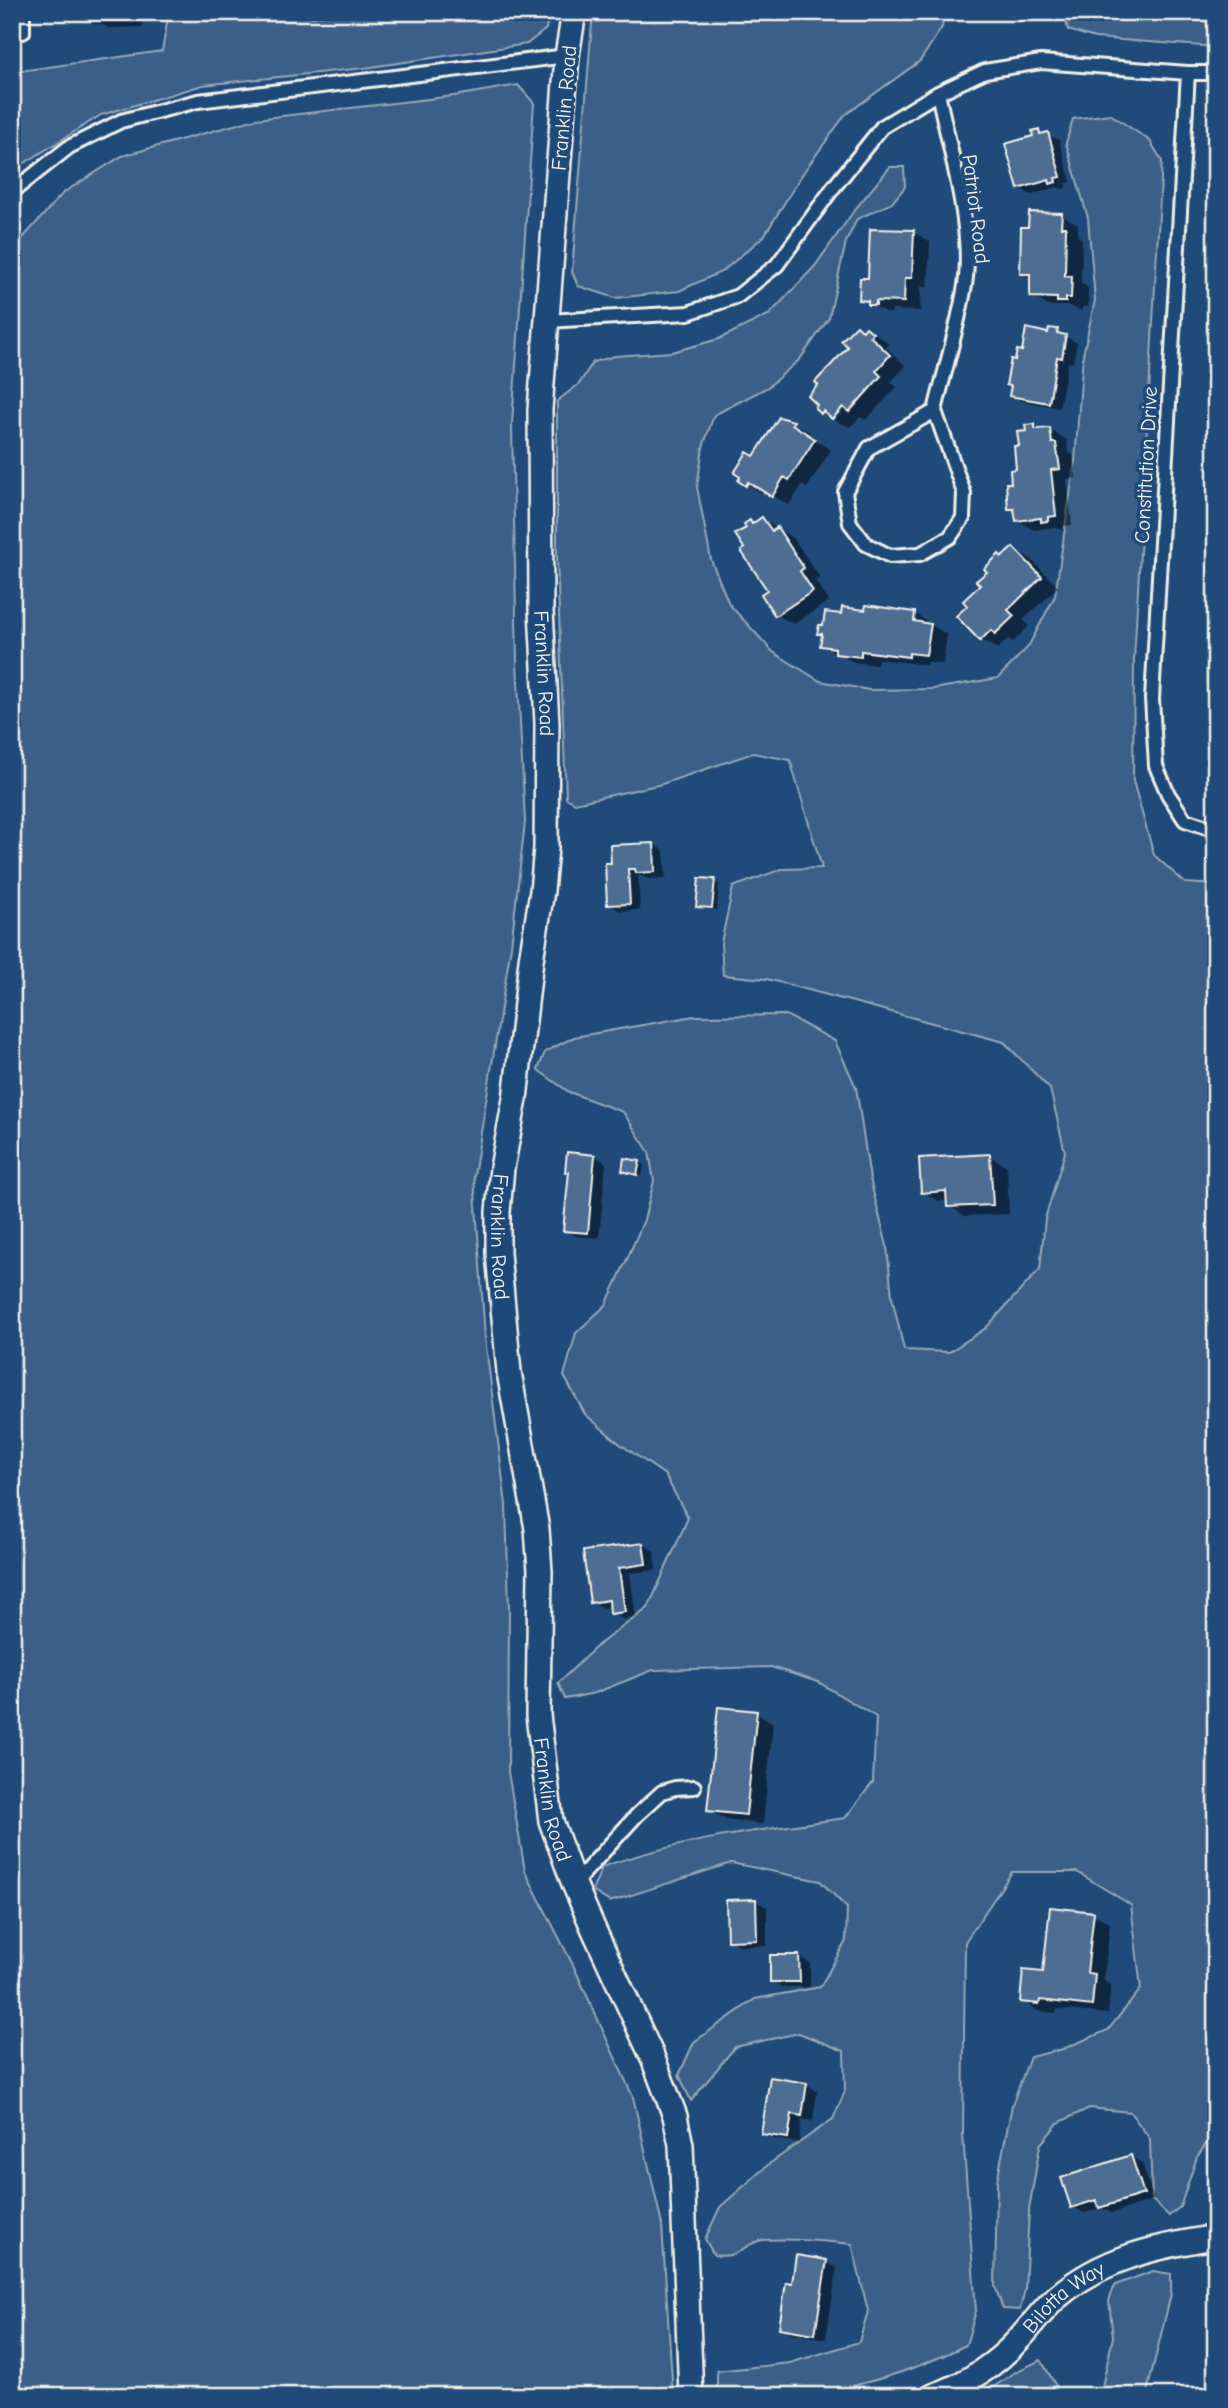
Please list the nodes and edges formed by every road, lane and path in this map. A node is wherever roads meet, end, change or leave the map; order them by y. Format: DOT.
graph roads {
  1 [pos="23,12"];
  2 [pos="575,12"];
  3 [pos="23,32"];
  4 [pos="567,56"];
  5 [pos="1216,72"];
  6 [pos="1188,73"];
  7 [pos="938,93"];
  8 [pos="12,192"];
  9 [pos="547,321"];
  10 [pos="935,411"];
  11 [pos="1216,830"];
  12 [pos="694,1787"];
  13 [pos="574,1884"];
  14 [pos="1216,2237"];
  15 [pos="691,2396"];
  16 [pos="933,2396"];
  1 -- 3 [label="lane"];
  2 -- 4 [label="street, Franklin Road"];
  4 -- 8 [label="lane"];
  4 -- 9 [label="street, Franklin Road"];
  5 -- 6 [label="lane"];
  6 -- 7 [label="lane"];
  6 -- 11 [label="lane, Constitution Drive"];
  7 -- 9 [label="lane"];
  7 -- 10 [label="lane, Patriot Road"];
  9 -- 13 [label="street, Franklin Road"];
  10 -- 10 [label="lane"];
  12 -- 13 [label="lane"];
  13 -- 15 [label="street, Franklin Road"];
  14 -- 16 [label="street, Bilotta Way"];
}
